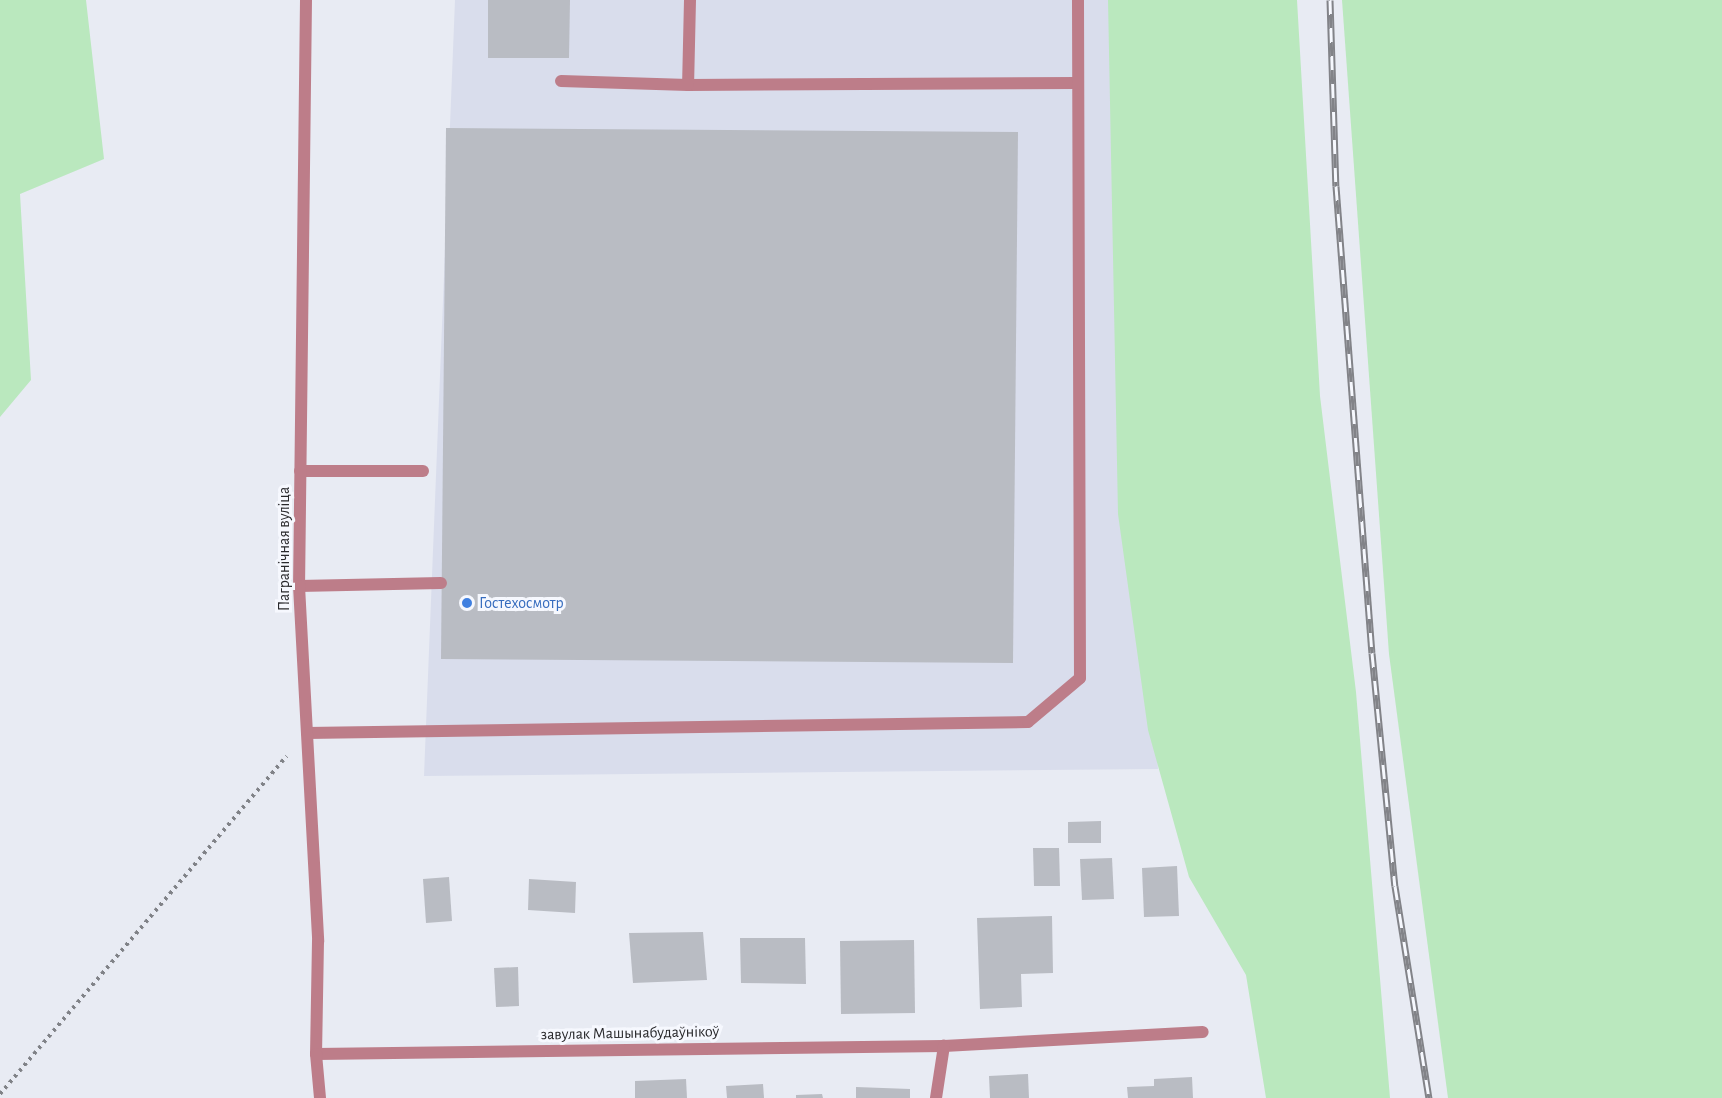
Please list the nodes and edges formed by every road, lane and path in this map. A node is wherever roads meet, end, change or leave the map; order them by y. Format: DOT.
graph roads {
  1 [pos="306,0"];
  2 [pos="690,0"];
  3 [pos="1078,0"];
  4 [pos="561,81"];
  5 [pos="1078,83"];
  6 [pos="688,85"];
  7 [pos="300,471"];
  8 [pos="423,471"];
  9 [pos="441,583"];
  10 [pos="299,585"];
  11 [pos="307,733"];
  12 [pos="1203,1032"];
  13 [pos="944,1046"];
  14 [pos="316,1054"];
  15 [pos="0,1094"];
  16 [pos="320,1098"];
  17 [pos="936,1098"];
  1 -- 7 [label="street, Пагранічная вуліца"];
  2 -- 6 [label="street"];
  3 -- 5 [label="street"];
  4 -- 6 [label="street"];
  5 -- 6 [label="street"];
  5 -- 11 [label="street"];
  7 -- 8 [label="street"];
  7 -- 10 [label="street, Пагранічная вуліца"];
  9 -- 10 [label="street"];
  10 -- 11 [label="street, Пагранічная вуліца"];
  11 -- 14 [label="street, Пагранічная вуліца"];
  11 -- 15 [label="path"];
  12 -- 13 [label="street, завулак Машынабудаўнікоў"];
  13 -- 14 [label="street, завулак Машынабудаўнікоў"];
  13 -- 17 [label="street"];
  14 -- 16 [label="street, Пагранічная вуліца"];
}
